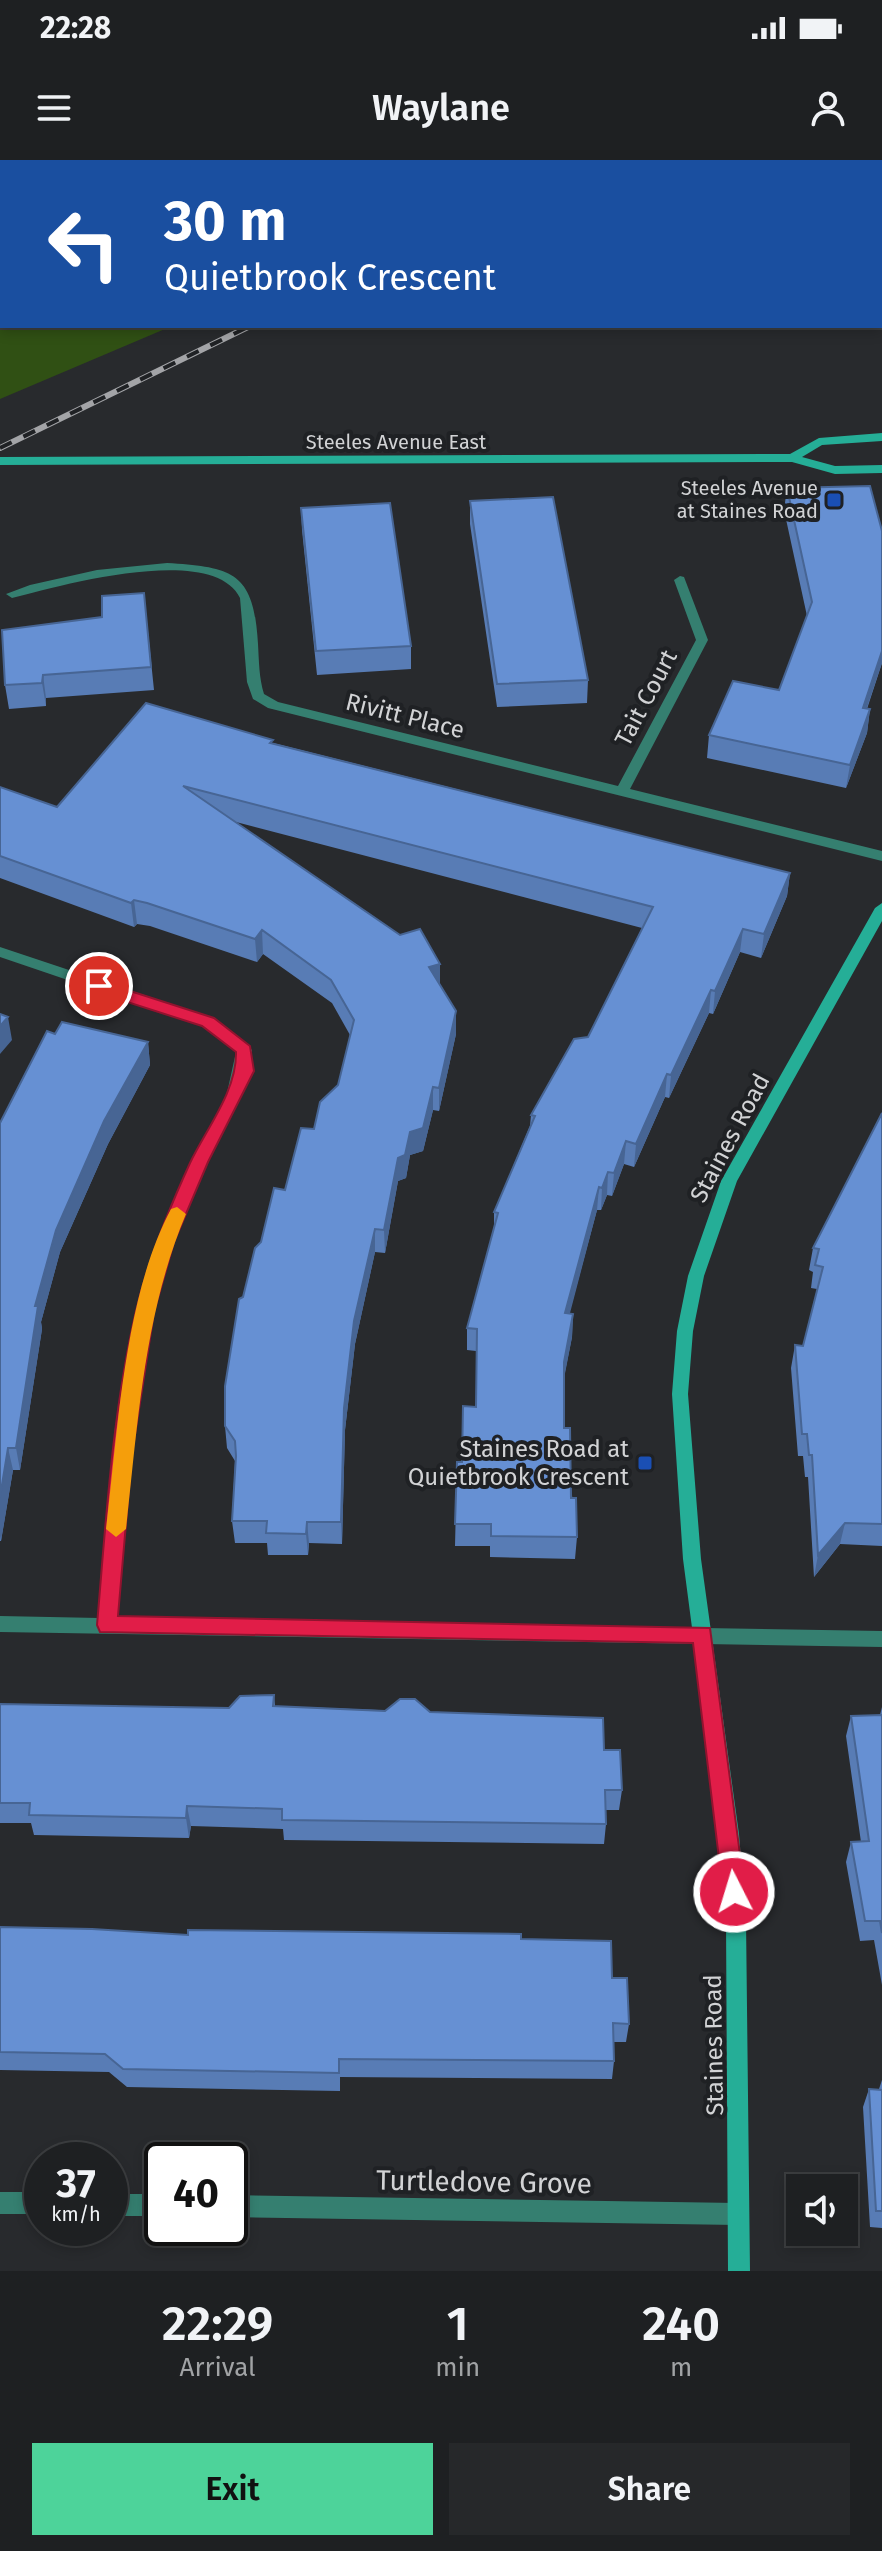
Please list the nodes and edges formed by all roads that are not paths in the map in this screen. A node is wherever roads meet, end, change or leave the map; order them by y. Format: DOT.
graph roads {
  1 [pos="882,437"];
  2 [pos="792,458"];
  3 [pos="0,461"];
  4 [pos="882,469"];
  5 [pos="680,580"];
  6 [pos="12,594"];
  7 [pos="622,791"];
  8 [pos="882,856"];
  9 [pos="882,908"];
  10 [pos="0,952"];
  11 [pos="0,1624"];
  12 [pos="107,1625"];
  13 [pos="702,1634"];
  14 [pos="882,1639"];
  15 [pos="0,2203"];
  16 [pos="24,2203"];
  17 [pos="248,2206"];
  18 [pos="737,2214"];
  19 [pos="739,2271"];
  1 -- 2 [label="street, Steeles Avenue East"];
  2 -- 3 [label="street, Steeles Avenue East"];
  2 -- 4 [label="street, Steeles Avenue East"];
  5 -- 7 [label="street, Tait Court"];
  6 -- 7 [label="street, Rivitt Place"];
  7 -- 8 [label="street, Rivitt Place"];
  9 -- 13 [label="street, Staines Road"];
  10 -- 12 [label="street"];
  11 -- 12 [label="street"];
  12 -- 13 [label="street"];
  13 -- 14 [label="street"];
  13 -- 18 [label="street, Staines Road"];
  15 -- 16 [label="street"];
  17 -- 18 [label="street, Turtledove Grove"];
  18 -- 19 [label="street, Staines Road"];
}
